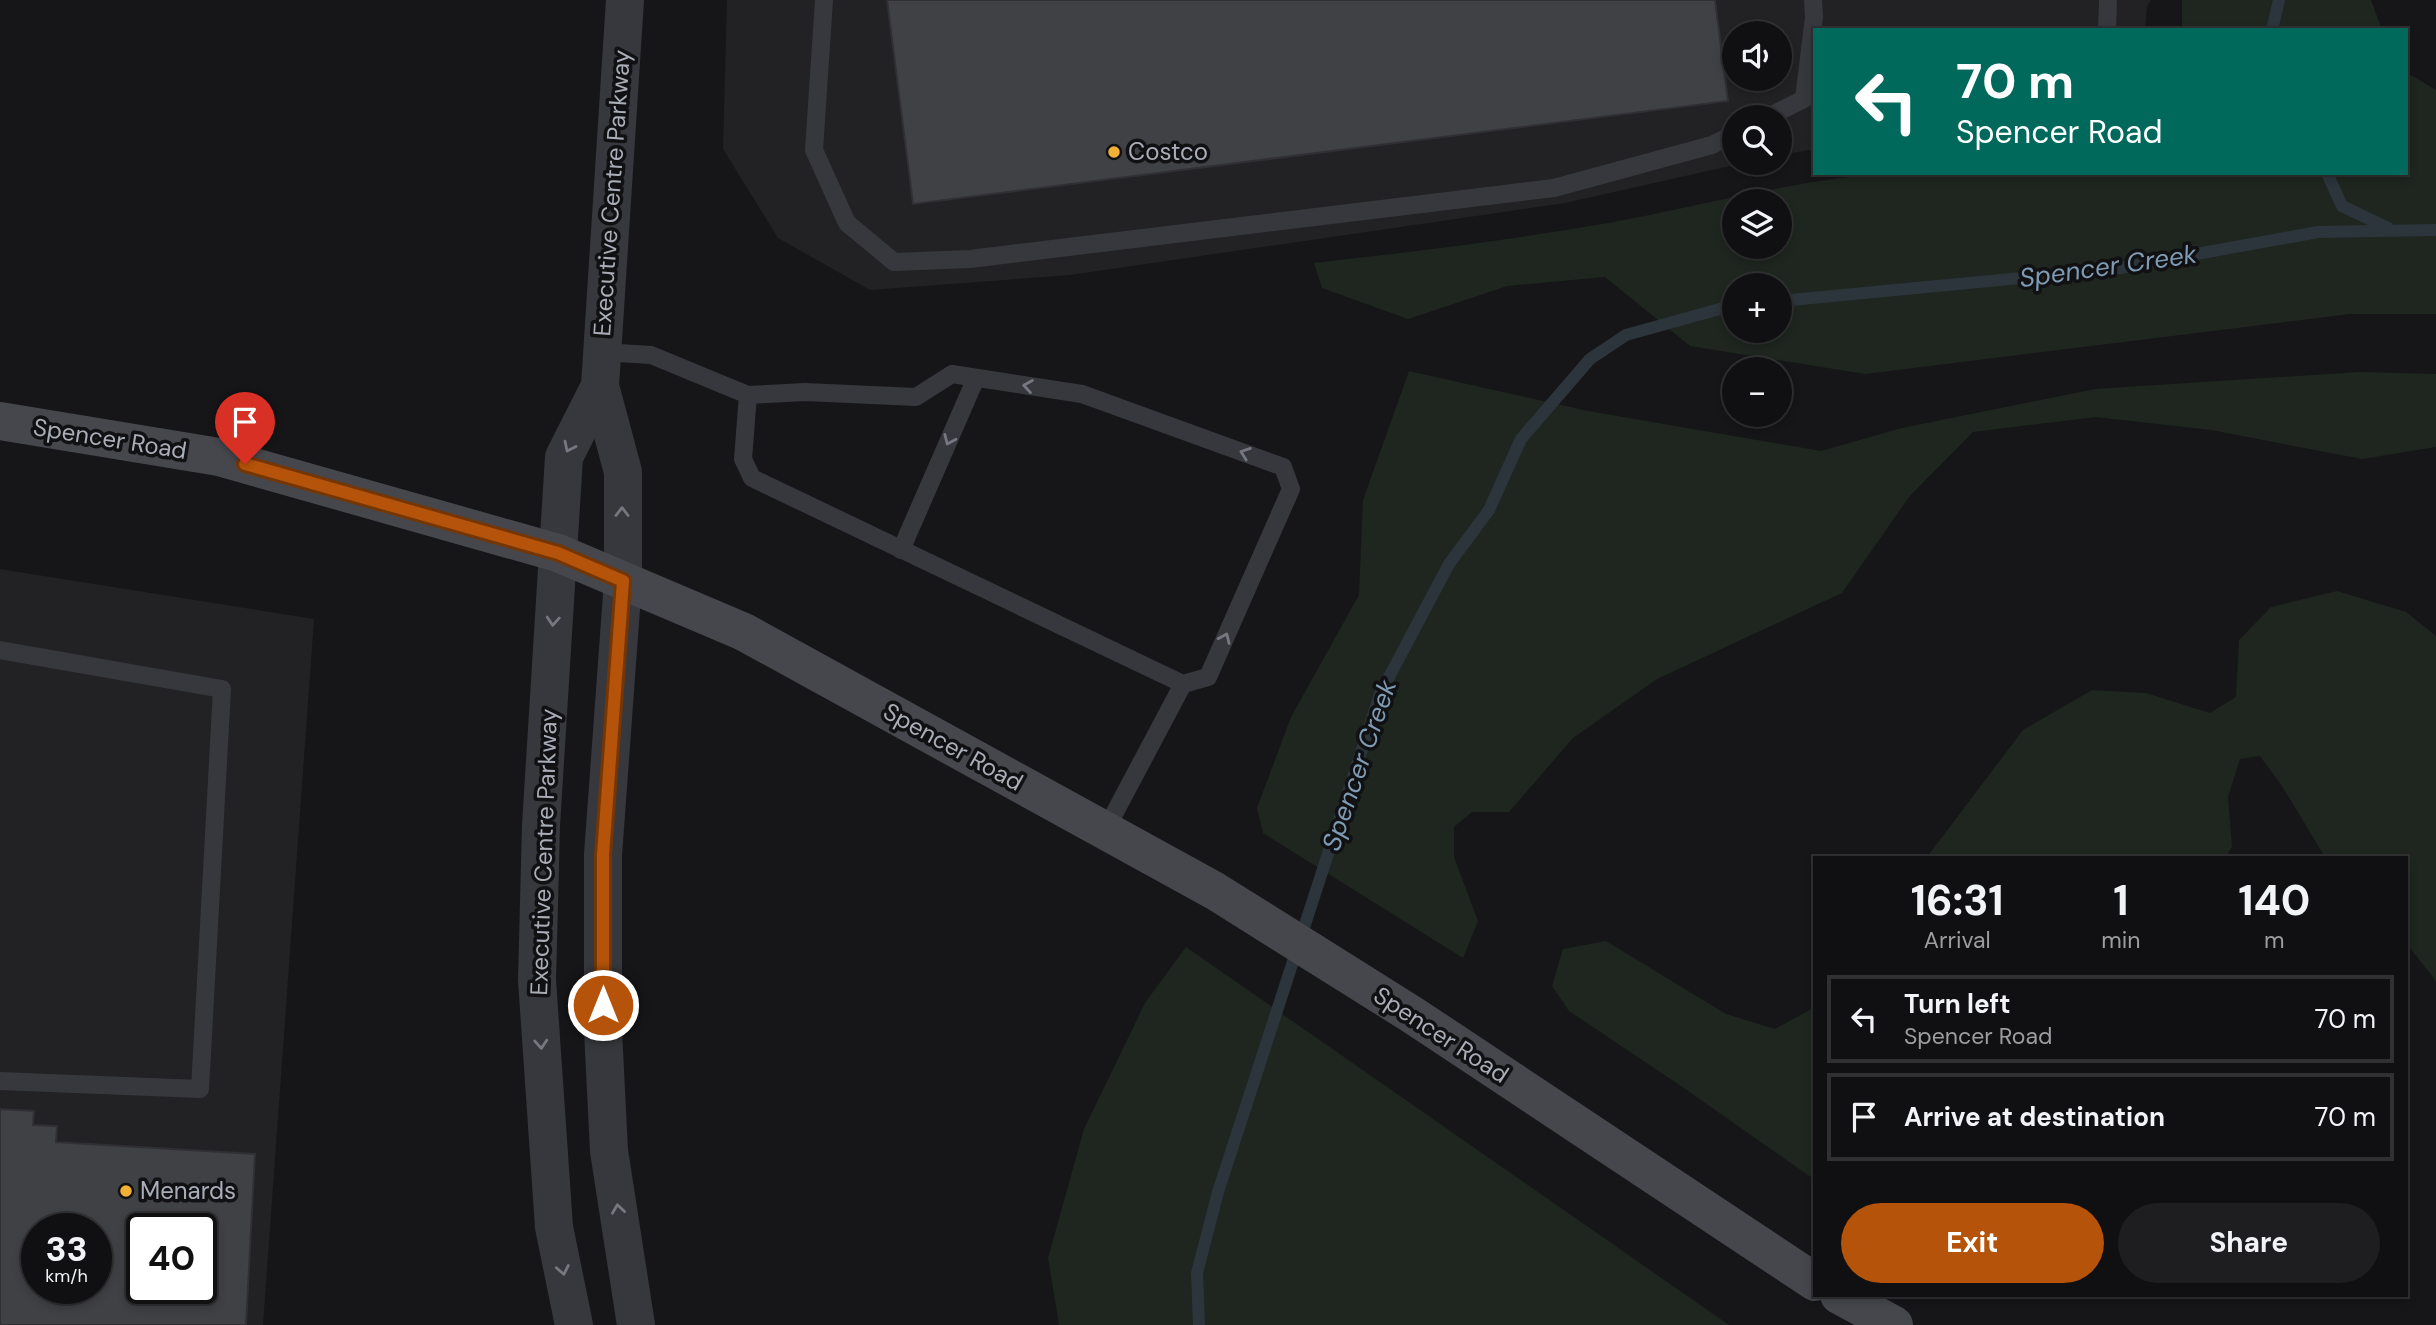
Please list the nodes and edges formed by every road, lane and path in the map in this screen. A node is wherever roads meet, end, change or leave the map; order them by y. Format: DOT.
graph roads {
  1 [pos="625,0"];
  2 [pos="824,0"];
  3 [pos="1813,0"];
  4 [pos="2108,0"];
  5 [pos="2107,28"];
  6 [pos="1792,105"];
  7 [pos="1722,140"];
  8 [pos="601,369"];
  9 [pos="976,378"];
  10 [pos="748,395"];
  11 [pos="0,421"];
  12 [pos="901,550"];
  13 [pos="558,553"];
  14 [pos="623,581"];
  15 [pos="0,650"];
  16 [pos="1183,684"];
  17 [pos="1105,831"];
  18 [pos="0,1081"];
  19 [pos="1813,1281"];
  20 [pos="1843,1297"];
  21 [pos="574,1325"];
  22 [pos="636,1325"];
  23 [pos="1895,1325"];
  1 -- 8 [label="street, Executive Centre Parkway"];
  2 -- 7 [label="lane"];
  3 -- 6 [label="lane"];
  4 -- 5 [label="lane"];
  8 -- 10 [label="lane"];
  8 -- 13 [label="street, Executive Centre Parkway, one-way"];
  14 -- 8 [label="street, Executive Centre Parkway, one-way"];
  9 -- 10 [label="lane"];
  9 -- 12 [label="lane, one-way"];
  16 -- 9 [label="lane, one-way"];
  10 -- 12 [label="lane"];
  11 -- 13 [label="main road, Spencer Road"];
  12 -- 16 [label="lane"];
  13 -- 14 [label="main road, Spencer Road"];
  13 -- 21 [label="street, Executive Centre Parkway, one-way"];
  14 -- 17 [label="main road, Spencer Road"];
  22 -- 14 [label="street, Executive Centre Parkway, one-way"];
  15 -- 18 [label="lane"];
  16 -- 17 [label="lane"];
  17 -- 19 [label="main road, Spencer Road"];
  20 -- 23 [label="main road"];
}
